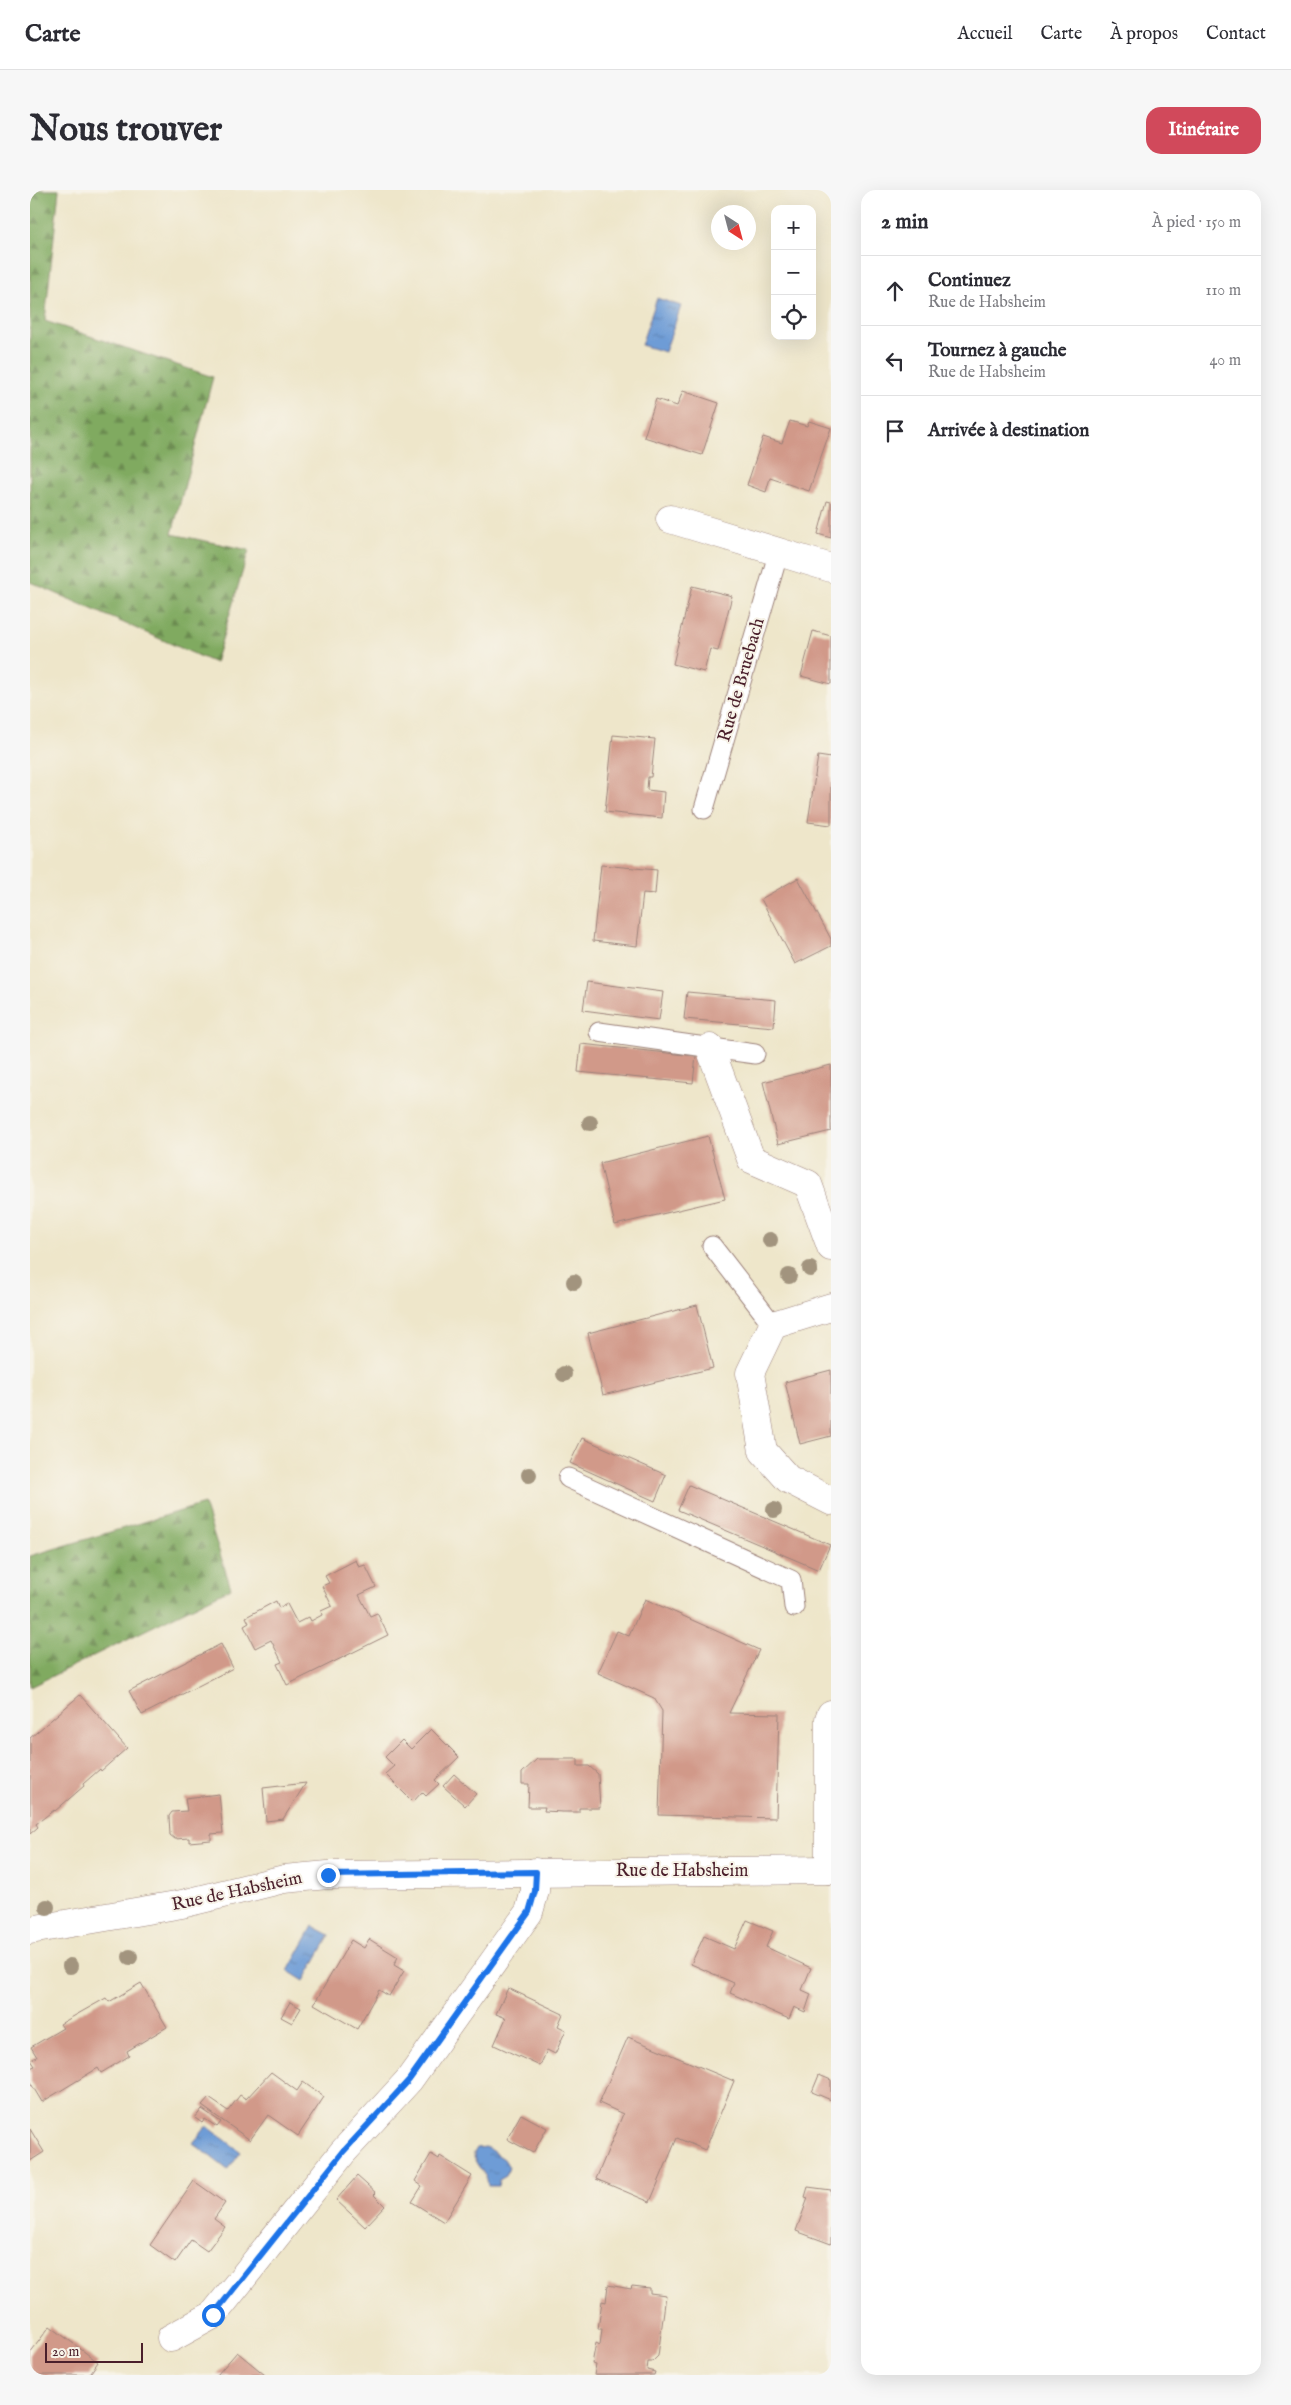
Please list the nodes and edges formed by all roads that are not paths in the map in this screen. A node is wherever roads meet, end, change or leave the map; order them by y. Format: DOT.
graph roads {
  1 [pos="670,519"];
  2 [pos="779,552"];
  3 [pos="831,568"];
  4 [pos="704,809"];
  5 [pos="599,1032"];
  6 [pos="710,1048"];
  7 [pos="755,1054"];
  8 [pos="712,1246"];
  9 [pos="831,1247"];
  10 [pos="831,1307"];
  11 [pos="773,1325"];
  12 [pos="568,1478"];
  13 [pos="831,1501"];
  14 [pos="794,1607"];
  15 [pos="831,1714"];
  16 [pos="830,1870"];
  17 [pos="536,1872"];
  18 [pos="30,1930"];
  19 [pos="171,2338"];
  1 -- 2 [label="street"];
  2 -- 3 [label="street"];
  2 -- 4 [label="lane, Rue de Bruebach"];
  5 -- 6 [label="lane"];
  6 -- 7 [label="lane"];
  6 -- 9 [label="street"];
  8 -- 11 [label="lane"];
  10 -- 11 [label="street"];
  11 -- 13 [label="street"];
  12 -- 14 [label="lane"];
  15 -- 16 [label="street, Rue de Habsheim"];
  16 -- 17 [label="street, Rue de Habsheim"];
  17 -- 18 [label="street, Rue de Habsheim"];
  17 -- 19 [label="street"];
}
